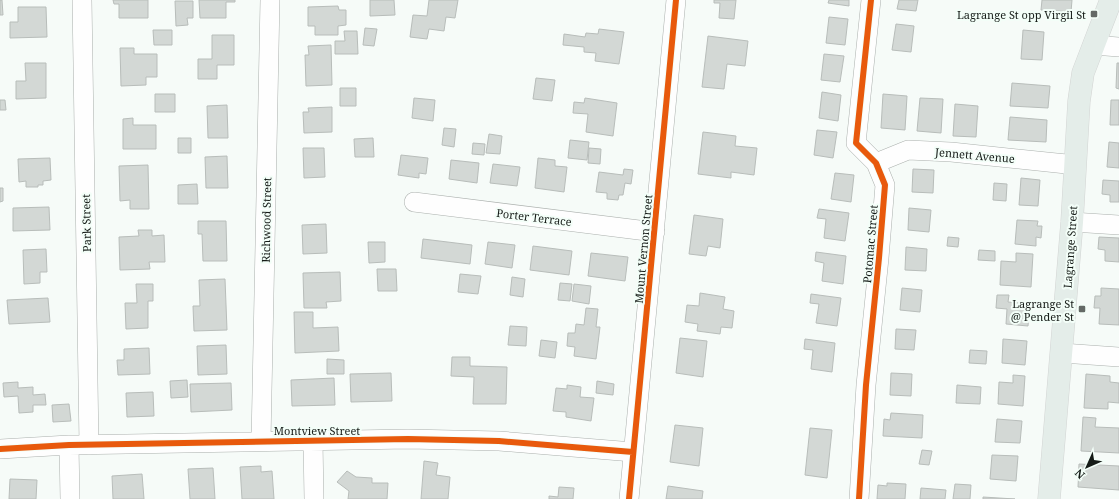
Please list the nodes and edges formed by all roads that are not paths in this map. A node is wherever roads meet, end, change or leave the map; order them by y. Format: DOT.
graph roads {
  1 [pos="82,0"];
  2 [pos="270,0"];
  3 [pos="676,0"];
  4 [pos="871,0"];
  5 [pos="1111,0"];
  6 [pos="1093,45"];
  7 [pos="1119,47"];
  8 [pos="876,163"];
  9 [pos="1076,165"];
  10 [pos="414,202"];
  11 [pos="1072,222"];
  12 [pos="1119,225"];
  13 [pos="655,232"];
  14 [pos="1062,353"];
  15 [pos="1119,357"];
  16 [pos="261,441"];
  17 [pos="313,441"];
  18 [pos="70,445"];
  19 [pos="89,445"];
  20 [pos="0,449"];
  21 [pos="633,452"];
  22 [pos="70,499"];
  23 [pos="314,499"];
  24 [pos="629,499"];
  25 [pos="859,499"];
  26 [pos="1049,499"];
  1 -- 19 [label="street, Park Street"];
  2 -- 16 [label="street, Richwood Street"];
  3 -- 13 [label="street, Mount Vernon Street"];
  4 -- 8 [label="street, Potomac Street"];
  5 -- 6 [label="main road, Lagrange Street"];
  6 -- 7 [label="street"];
  6 -- 9 [label="main road, Lagrange Street"];
  8 -- 9 [label="street, Jennett Avenue"];
  8 -- 25 [label="street, Potomac Street"];
  9 -- 11 [label="main road, Lagrange Street"];
  10 -- 13 [label="street, Porter Terrace"];
  11 -- 12 [label="street"];
  11 -- 14 [label="main road, Lagrange Street"];
  13 -- 21 [label="street, Mount Vernon Street"];
  14 -- 15 [label="street"];
  14 -- 26 [label="main road, Lagrange Street"];
  16 -- 17 [label="street, Montview Street"];
  16 -- 19 [label="street, Montview Street"];
  17 -- 21 [label="street, Montview Street"];
  17 -- 23 [label="street"];
  18 -- 19 [label="street, Montview Street"];
  18 -- 20 [label="street, Montview Street"];
  18 -- 22 [label="street"];
  21 -- 24 [label="street, Mount Vernon Street"];
}
